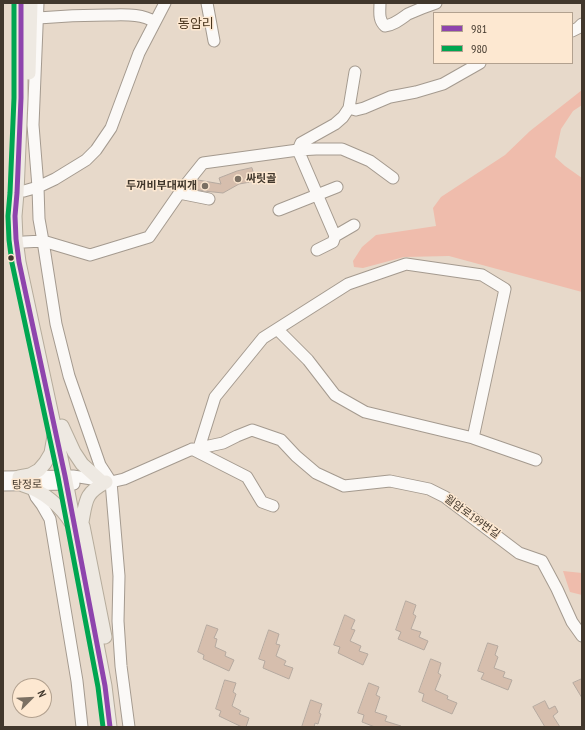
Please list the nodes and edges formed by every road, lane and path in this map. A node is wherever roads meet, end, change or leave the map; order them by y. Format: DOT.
graph roads {
  1 [pos="21,3"];
  2 [pos="31,3"];
  3 [pos="38,3"];
  4 [pos="165,3"];
  5 [pos="207,3"];
  6 [pos="380,3"];
  7 [pos="436,3"];
  8 [pos="38,18"];
  9 [pos="155,22"];
  10 [pos="582,24"];
  11 [pos="573,30"];
  12 [pos="214,41"];
  13 [pos="478,64"];
  14 [pos="355,72"];
  15 [pos="349,108"];
  16 [pos="298,150"];
  17 [pos="393,178"];
  18 [pos="38,187"];
  19 [pos="337,187"];
  20 [pos="24,191"];
  21 [pos="179,193"];
  22 [pos="317,194"];
  23 [pos="209,199"];
  24 [pos="279,210"];
  25 [pos="354,225"];
  26 [pos="335,236"];
  27 [pos="44,241"];
  28 [pos="24,242"];
  29 [pos="317,250"];
  30 [pos="277,329"];
  31 [pos="58,428"];
  32 [pos="473,438"];
  33 [pos="194,449"];
  34 [pos="536,460"];
  35 [pos="3,476"];
  36 [pos="70,480"];
  37 [pos="104,481"];
  38 [pos="25,483"];
  39 [pos="3,485"];
  40 [pos="273,506"];
  41 [pos="79,525"];
  42 [pos="582,636"];
  43 [pos="82,727"];
  44 [pos="110,727"];
  45 [pos="117,727"];
  46 [pos="129,727"];
  1 -- 31 [label="main road"];
  2 -- 20 [label="main road"];
  3 -- 8 [label="street"];
  4 -- 9 [label="street"];
  5 -- 12 [label="street"];
  6 -- 7 [label="street"];
  8 -- 9 [label="street"];
  8 -- 18 [label="street"];
  9 -- 18 [label="street"];
  10 -- 11 [label="street"];
  13 -- 15 [label="street"];
  14 -- 15 [label="street"];
  15 -- 16 [label="street"];
  16 -- 17 [label="street"];
  16 -- 21 [label="street"];
  16 -- 22 [label="street"];
  18 -- 20 [label="street"];
  18 -- 27 [label="street"];
  19 -- 22 [label="street"];
  20 -- 28 [label="main road"];
  21 -- 23 [label="street"];
  21 -- 27 [label="street"];
  22 -- 24 [label="street"];
  22 -- 26 [label="street"];
  25 -- 26 [label="street"];
  26 -- 29 [label="street"];
  27 -- 28 [label="street"];
  27 -- 37 [label="street"];
  28 -- 31 [label="main road"];
  30 -- 32 [label="street"];
  30 -- 32 [label="street"];
  30 -- 33 [label="street"];
  31 -- 36 [label="main road"];
  31 -- 37 [label="main road"];
  31 -- 38 [label="main road"];
  32 -- 34 [label="street"];
  33 -- 37 [label="street, 월암로199번길"];
  33 -- 40 [label="street"];
  33 -- 42 [label="street, 월암로199번길"];
  35 -- 38 [label="street, 탕정로"];
  36 -- 37 [label="street, 탕정로"];
  36 -- 38 [label="street, 탕정로"];
  36 -- 41 [label="main road"];
  37 -- 41 [label="main road"];
  37 -- 46 [label="street"];
  38 -- 39 [label="street, 탕정로"];
  38 -- 41 [label="main road"];
  38 -- 43 [label="street"];
  41 -- 44 [label="main road"];
  41 -- 45 [label="main road"];
}
